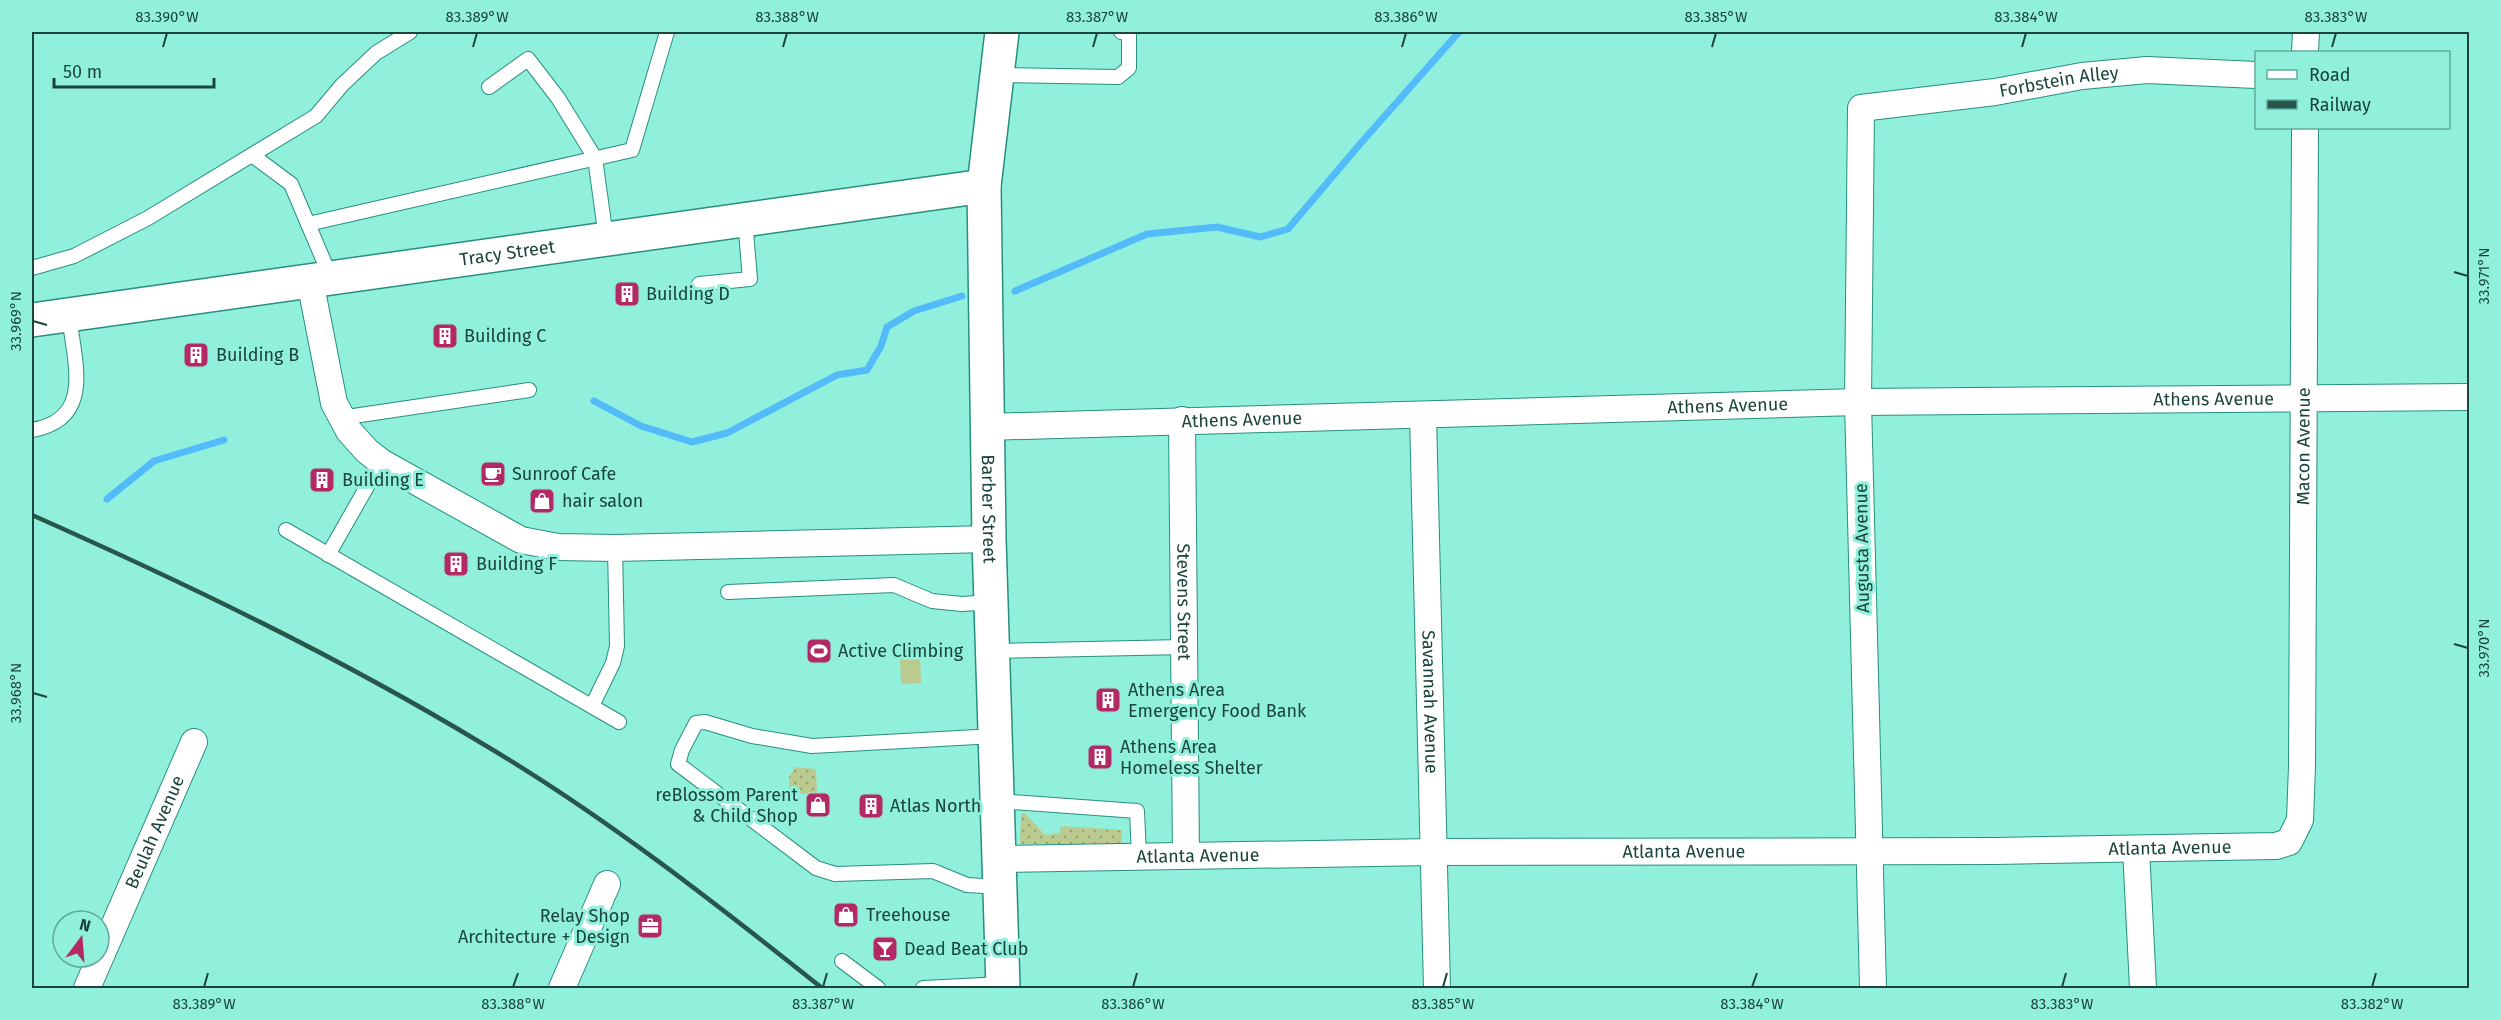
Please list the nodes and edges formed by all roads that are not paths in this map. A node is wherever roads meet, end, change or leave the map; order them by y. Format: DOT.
graph roads {
  1 [pos="410,32"];
  2 [pos="667,32"];
  3 [pos="1002,32"];
  4 [pos="1121,32"];
  5 [pos="2306,32"];
  6 [pos="2305,51"];
  7 [pos="997,75"];
  8 [pos="2255,75"];
  9 [pos="489,87"];
  10 [pos="1861,108"];
  11 [pos="2305,129"];
  12 [pos="252,155"];
  13 [pos="595,158"];
  14 [pos="984,186"];
  15 [pos="744,218"];
  16 [pos="308,224"];
  17 [pos="606,238"];
  18 [pos="32,268"];
  19 [pos="321,280"];
  20 [pos="699,284"];
  21 [pos="69,315"];
  22 [pos="32,320"];
  23 [pos="529,390"];
  24 [pos="2469,397"];
  25 [pos="2304,398"];
  26 [pos="1858,402"];
  27 [pos="1423,416"];
  28 [pos="340,418"];
  29 [pos="1182,420"];
  30 [pos="987,427"];
  31 [pos="32,430"];
  32 [pos="381,462"];
  33 [pos="286,530"];
  34 [pos="989,539"];
  35 [pos="615,548"];
  36 [pos="328,555"];
  37 [pos="728,592"];
  38 [pos="992,603"];
  39 [pos="1184,647"];
  40 [pos="993,651"];
  41 [pos="592,706"];
  42 [pos="619,722"];
  43 [pos="995,736"];
  44 [pos="194,742"];
  45 [pos="2302,766"];
  46 [pos="998,801"];
  47 [pos="2136,849"];
  48 [pos="1869,850"];
  49 [pos="1434,852"];
  50 [pos="1186,855"];
  51 [pos="1139,856"];
  52 [pos="1000,873"];
  53 [pos="607,884"];
  54 [pos="842,961"];
  55 [pos="1003,986"];
  56 [pos="87,988"];
  57 [pos="562,988"];
  58 [pos="878,988"];
  59 [pos="923,988"];
  60 [pos="1437,988"];
  61 [pos="1872,988"];
  62 [pos="2143,988"];
  1 -- 12 [label="lane"];
  2 -- 13 [label="lane"];
  3 -- 7 [label="street, Barber Street"];
  4 -- 7 [label="lane"];
  5 -- 6 [label="street"];
  7 -- 14 [label="street, Barber Street"];
  8 -- 10 [label="street, Forbstein Alley"];
  9 -- 13 [label="lane"];
  10 -- 26 [label="street, Augusta Avenue"];
  11 -- 25 [label="street, Macon Avenue"];
  12 -- 16 [label="lane"];
  12 -- 18 [label="lane"];
  13 -- 16 [label="lane"];
  13 -- 17 [label="lane"];
  14 -- 15 [label="street, Tracy Street"];
  14 -- 30 [label="street, Barber Street"];
  15 -- 17 [label="street, Tracy Street"];
  15 -- 20 [label="lane"];
  16 -- 19 [label="lane"];
  17 -- 19 [label="street, Tracy Street"];
  19 -- 21 [label="street, Tracy Street"];
  19 -- 28 [label="street"];
  21 -- 22 [label="street, Tracy Street"];
  21 -- 31 [label="lane"];
  23 -- 28 [label="lane"];
  24 -- 25 [label="street, Athens Avenue"];
  25 -- 26 [label="street, Athens Avenue"];
  25 -- 45 [label="street, Macon Avenue"];
  26 -- 27 [label="street, Athens Avenue"];
  26 -- 48 [label="street, Augusta Avenue"];
  27 -- 29 [label="street, Athens Avenue"];
  27 -- 49 [label="street, Savannah Avenue"];
  28 -- 32 [label="street"];
  29 -- 30 [label="street, Athens Avenue"];
  29 -- 39 [label="street, Stevens Street"];
  30 -- 34 [label="street, Barber Street"];
  32 -- 35 [label="street"];
  32 -- 36 [label="lane"];
  33 -- 36 [label="lane"];
  34 -- 35 [label="street"];
  34 -- 38 [label="street, Barber Street"];
  35 -- 41 [label="lane"];
  36 -- 41 [label="lane"];
  37 -- 38 [label="lane"];
  38 -- 40 [label="street, Barber Street"];
  39 -- 40 [label="lane"];
  39 -- 50 [label="street, Stevens Street"];
  40 -- 43 [label="street, Barber Street"];
  41 -- 42 [label="lane"];
  43 -- 46 [label="street, Barber Street"];
  43 -- 52 [label="lane"];
  44 -- 56 [label="street, Beulah Avenue"];
  45 -- 47 [label="street, Atlanta Avenue"];
  46 -- 51 [label="lane"];
  46 -- 52 [label="street, Barber Street"];
  47 -- 48 [label="street, Atlanta Avenue"];
  47 -- 62 [label="street"];
  48 -- 49 [label="street, Atlanta Avenue"];
  48 -- 61 [label="street, Augusta Avenue"];
  49 -- 50 [label="street, Atlanta Avenue"];
  49 -- 60 [label="street, Savannah Avenue"];
  50 -- 51 [label="street, Atlanta Avenue"];
  51 -- 52 [label="street, Atlanta Avenue"];
  52 -- 55 [label="street, Barber Street"];
  53 -- 57 [label="street"];
  54 -- 58 [label="lane"];
  55 -- 59 [label="lane"];
}
